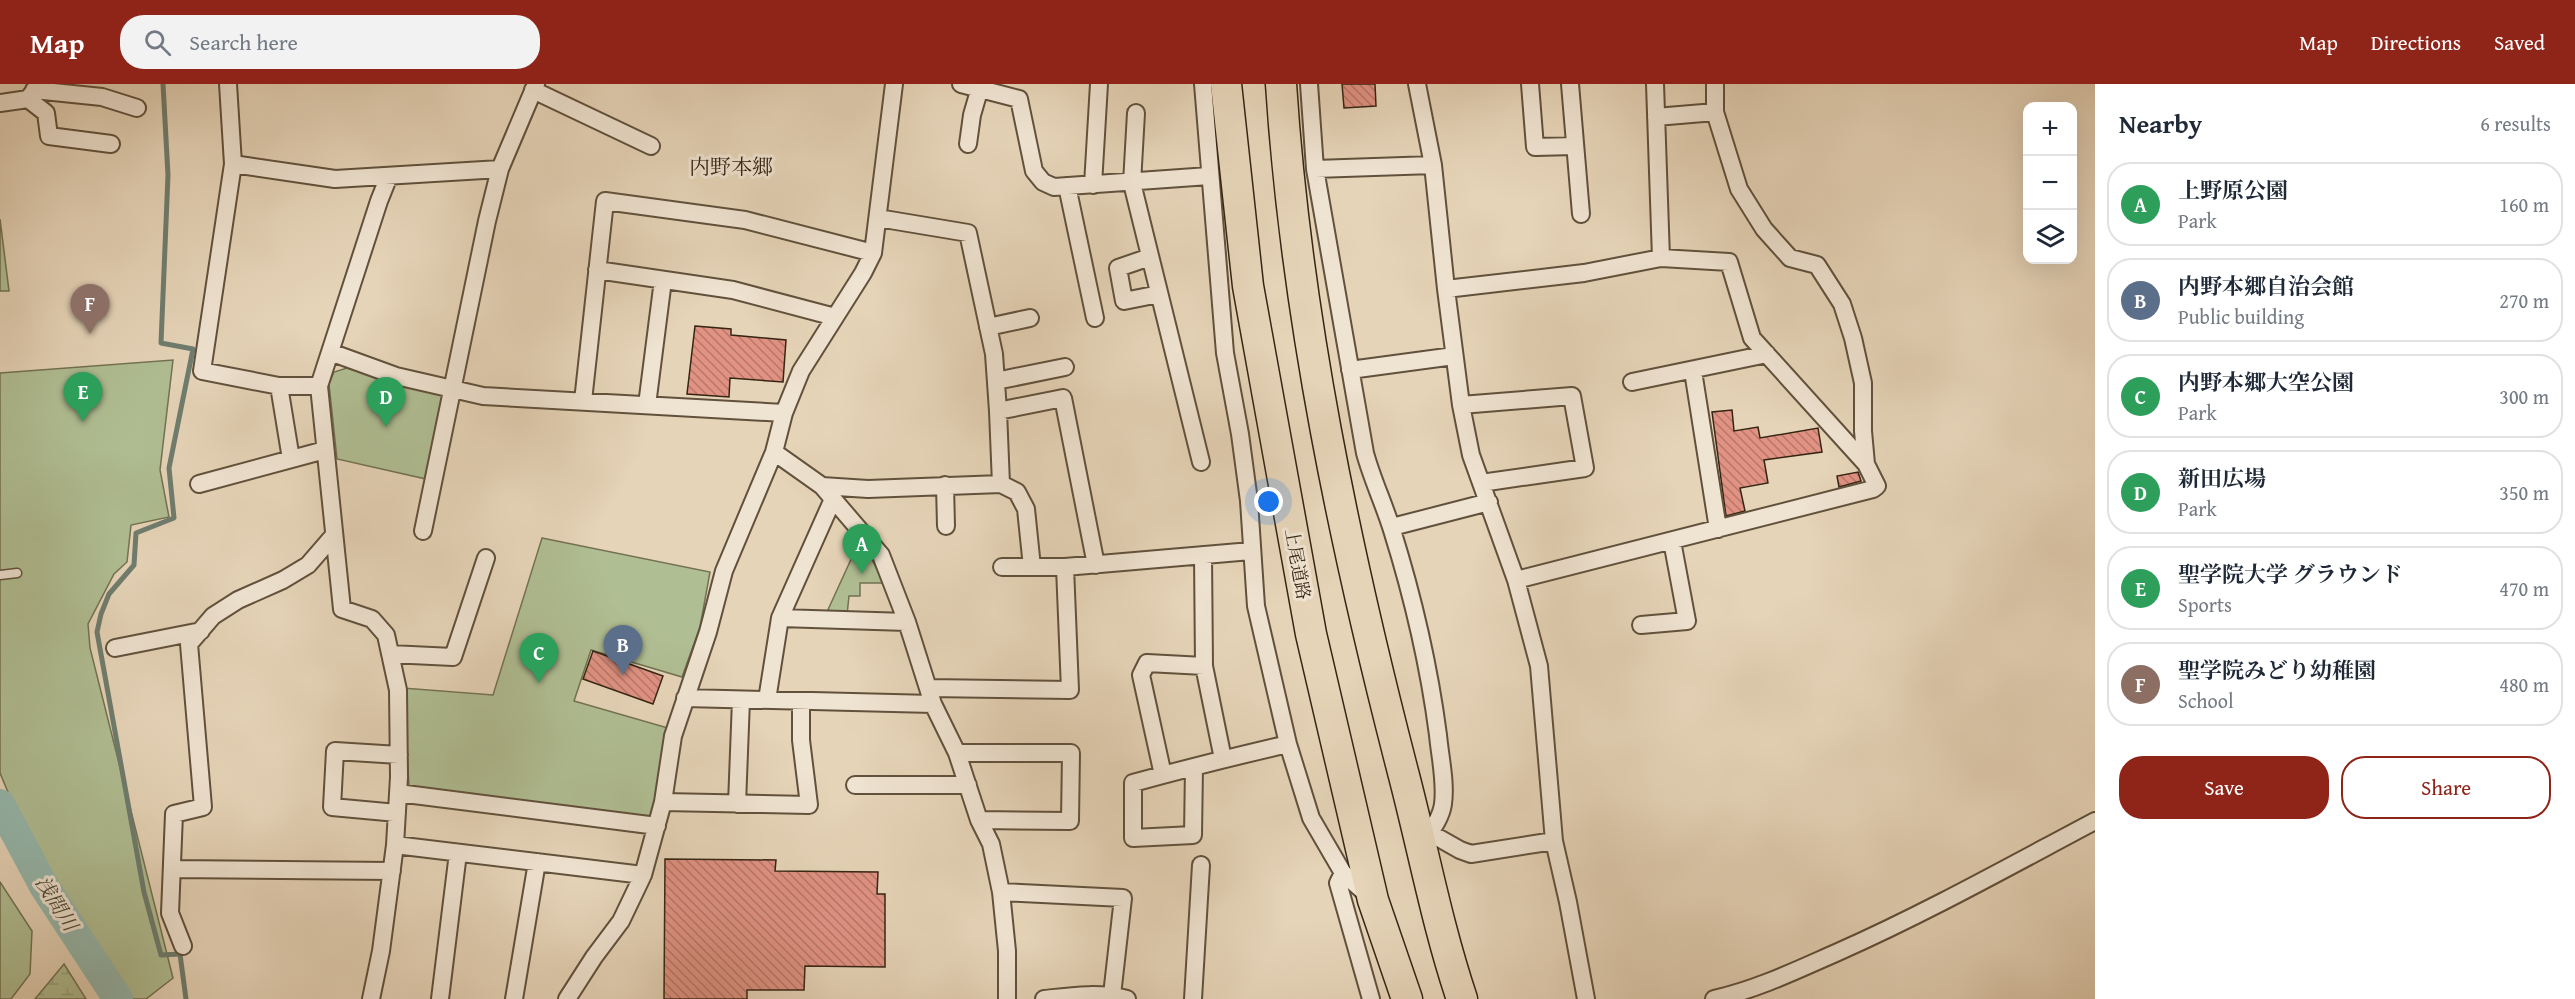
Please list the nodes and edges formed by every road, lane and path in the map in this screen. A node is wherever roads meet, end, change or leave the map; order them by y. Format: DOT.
graph roads {
  1 [pos="228,84"];
  2 [pos="894,84"];
  3 [pos="961,84"];
  4 [pos="1099,84"];
  5 [pos="1203,84"];
  6 [pos="1226,84"];
  7 [pos="1281,84"];
  8 [pos="1309,84"];
  9 [pos="1417,84"];
  10 [pos="1530,84"];
  11 [pos="1570,84"];
  12 [pos="1655,84"];
  13 [pos="1715,84"];
  14 [pos="980,86"];
  15 [pos="534,87"];
  16 [pos="32,91"];
  17 [pos="0,103"];
  18 [pos="137,108"];
  19 [pos="1715,112"];
  20 [pos="1136,113"];
  21 [pos="1656,117"];
  22 [pos="111,144"];
  23 [pos="968,144"];
  24 [pos="651,146"];
  25 [pos="1575,146"];
  26 [pos="233,164"];
  27 [pos="1433,165"];
  28 [pos="500,169"];
  29 [pos="1315,169"];
  30 [pos="389,176"];
  31 [pos="1209,176"];
  32 [pos="1132,183"];
  33 [pos="1093,185"];
  34 [pos="1067,186"];
  35 [pos="1581,214"];
  36 [pos="878,218"];
  37 [pos="873,252"];
  38 [pos="1150,257"];
  39 [pos="1661,258"];
  40 [pos="597,270"];
  41 [pos="663,280"];
  42 [pos="1446,289"];
  43 [pos="1159,294"];
  44 [pos="835,317"];
  45 [pos="1030,318"];
  46 [pos="1095,318"];
  47 [pos="988,327"];
  48 [pos="330,352"];
  49 [pos="1767,354"];
  50 [pos="1454,356"];
  51 [pos="1065,367"];
  52 [pos="1350,370"];
  53 [pos="1693,371"];
  54 [pos="996,381"];
  55 [pos="1632,382"];
  56 [pos="279,386"];
  57 [pos="319,386"];
  58 [pos="452,390"];
  59 [pos="583,401"];
  60 [pos="647,405"];
  61 [pos="1461,405"];
  62 [pos="998,411"];
  63 [pos="784,413"];
  64 [pos="326,450"];
  65 [pos="774,452"];
  66 [pos="291,459"];
  67 [pos="1201,462"];
  68 [pos="1866,464"];
  69 [pos="1481,483"];
  70 [pos="199,484"];
  71 [pos="1001,484"];
  72 [pos="945,485"];
  73 [pos="828,493"];
  74 [pos="1489,502"];
  75 [pos="946,526"];
  76 [pos="1392,527"];
  77 [pos="1718,528"];
  78 [pos="423,531"];
  79 [pos="334,535"];
  80 [pos="1672,541"];
  81 [pos="1251,551"];
  82 [pos="1203,555"];
  83 [pos="486,558"];
  84 [pos="1095,565"];
  85 [pos="1002,567"];
  86 [pos="1032,567"];
  87 [pos="1065,567"];
  88 [pos="17,573"];
  89 [pos="0,575"];
  90 [pos="1516,580"];
  91 [pos="780,618"];
  92 [pos="907,622"];
  93 [pos="1641,625"];
  94 [pos="201,631"];
  95 [pos="115,648"];
  96 [pos="390,654"];
  97 [pos="1204,666"];
  98 [pos="930,696"];
  99 [pos="685,698"];
  100 [pos="741,700"];
  101 [pos="767,700"];
  102 [pos="801,701"];
  103 [pos="1288,744"];
  104 [pos="957,753"];
  105 [pos="399,755"];
  106 [pos="1223,759"];
  107 [pos="1194,767"];
  108 [pos="1163,775"];
  109 [pos="855,785"];
  110 [pos="968,785"];
  111 [pos="399,793"];
  112 [pos="663,802"];
  113 [pos="737,804"];
  114 [pos="397,813"];
  115 [pos="979,820"];
  116 [pos="2095,821"];
  117 [pos="657,826"];
  118 [pos="1426,838"];
  119 [pos="1554,841"];
  120 [pos="395,845"];
  121 [pos="458,853"];
  122 [pos="537,862"];
  123 [pos="1201,865"];
  124 [pos="172,869"];
  125 [pos="392,870"];
  126 [pos="1343,873"];
  127 [pos="643,875"];
  128 [pos="1001,892"];
  129 [pos="1373,900"];
  130 [pos="183,946"];
  131 [pos="1119,997"];
  132 [pos="1743,997"];
  133 [pos="371,999"];
  134 [pos="440,999"];
  135 [pos="514,999"];
  136 [pos="567,999"];
  137 [pos="1007,999"];
  138 [pos="1044,999"];
  139 [pos="1192,999"];
  140 [pos="1371,999"];
  141 [pos="1407,999"];
  142 [pos="1462,999"];
  143 [pos="1586,999"];
  144 [pos="1714,999"];
  1 -- 26 [label="street"];
  2 -- 36 [label="street"];
  3 -- 14 [label="street"];
  4 -- 33 [label="street"];
  5 -- 31 [label="street"];
  6 -- 129 [label="highway, 上尾道路"];
  7 -- 118 [label="highway"];
  8 -- 29 [label="street"];
  9 -- 27 [label="street"];
  10 -- 25 [label="street"];
  11 -- 25 [label="street"];
  12 -- 21 [label="street"];
  13 -- 19 [label="street"];
  14 -- 23 [label="street"];
  14 -- 34 [label="street"];
  15 -- 24 [label="street"];
  15 -- 28 [label="street"];
  16 -- 17 [label="street"];
  16 -- 18 [label="street"];
  16 -- 22 [label="street"];
  19 -- 21 [label="street"];
  19 -- 68 [label="street"];
  20 -- 32 [label="street"];
  21 -- 39 [label="street"];
  25 -- 35 [label="street"];
  26 -- 30 [label="street"];
  26 -- 56 [label="street"];
  27 -- 29 [label="street"];
  27 -- 42 [label="street"];
  28 -- 30 [label="street"];
  28 -- 58 [label="street"];
  29 -- 52 [label="street"];
  30 -- 48 [label="street"];
  31 -- 32 [label="street"];
  31 -- 81 [label="street"];
  32 -- 33 [label="street"];
  32 -- 38 [label="street"];
  33 -- 34 [label="street"];
  34 -- 46 [label="street"];
  36 -- 37 [label="street"];
  36 -- 47 [label="street"];
  37 -- 40 [label="street"];
  37 -- 44 [label="street"];
  38 -- 43 [label="street"];
  38 -- 43 [label="street"];
  39 -- 42 [label="street"];
  39 -- 49 [label="street"];
  40 -- 41 [label="street"];
  40 -- 59 [label="street"];
  41 -- 44 [label="street"];
  41 -- 60 [label="street"];
  42 -- 50 [label="street"];
  43 -- 67 [label="street"];
  44 -- 63 [label="street"];
  45 -- 47 [label="street"];
  47 -- 54 [label="street"];
  48 -- 57 [label="street"];
  48 -- 58 [label="street"];
  49 -- 53 [label="street"];
  49 -- 68 [label="street"];
  50 -- 52 [label="street"];
  50 -- 61 [label="street"];
  51 -- 54 [label="street"];
  52 -- 76 [label="street"];
  53 -- 55 [label="street"];
  53 -- 77 [label="street"];
  54 -- 62 [label="street"];
  56 -- 57 [label="street"];
  56 -- 66 [label="street"];
  57 -- 64 [label="street"];
  58 -- 59 [label="street"];
  58 -- 78 [label="street"];
  59 -- 60 [label="street"];
  60 -- 63 [label="street"];
  61 -- 69 [label="street"];
  61 -- 69 [label="street"];
  62 -- 71 [label="street"];
  62 -- 84 [label="street"];
  63 -- 65 [label="street"];
  64 -- 66 [label="street"];
  64 -- 79 [label="street"];
  65 -- 73 [label="street"];
  65 -- 99 [label="street"];
  66 -- 70 [label="street"];
  68 -- 77 [label="street"];
  69 -- 74 [label="street"];
  71 -- 72 [label="street"];
  71 -- 86 [label="street"];
  72 -- 73 [label="street"];
  72 -- 75 [label="street"];
  73 -- 91 [label="street"];
  73 -- 92 [label="street"];
  74 -- 76 [label="street"];
  74 -- 90 [label="street"];
  76 -- 118 [label="street"];
  77 -- 80 [label="street"];
  79 -- 94 [label="street"];
  79 -- 96 [label="street"];
  80 -- 90 [label="street"];
  80 -- 93 [label="street"];
  81 -- 82 [label="street"];
  81 -- 103 [label="street"];
  82 -- 84 [label="street"];
  82 -- 97 [label="street"];
  83 -- 96 [label="street"];
  84 -- 87 [label="street"];
  85 -- 86 [label="street"];
  86 -- 87 [label="street"];
  87 -- 98 [label="street"];
  88 -- 89 [label="lane"];
  90 -- 119 [label="street"];
  91 -- 92 [label="street"];
  91 -- 101 [label="street"];
  92 -- 98 [label="street"];
  94 -- 95 [label="street"];
  94 -- 124 [label="street"];
  96 -- 105 [label="street"];
  97 -- 106 [label="street"];
  97 -- 108 [label="street"];
  98 -- 102 [label="street"];
  98 -- 104 [label="street"];
  99 -- 100 [label="street"];
  99 -- 112 [label="street"];
  100 -- 101 [label="street"];
  100 -- 113 [label="street"];
  101 -- 102 [label="street"];
  102 -- 113 [label="street"];
  103 -- 106 [label="street"];
  103 -- 126 [label="street"];
  104 -- 110 [label="street"];
  104 -- 115 [label="street"];
  105 -- 111 [label="street"];
  105 -- 114 [label="street"];
  106 -- 107 [label="street"];
  107 -- 108 [label="street"];
  107 -- 108 [label="street"];
  109 -- 110 [label="street"];
  110 -- 115 [label="street"];
  111 -- 114 [label="street"];
  111 -- 117 [label="street"];
  112 -- 113 [label="street"];
  112 -- 117 [label="street"];
  114 -- 120 [label="street"];
  115 -- 128 [label="street"];
  116 -- 132 [label="street"];
  117 -- 127 [label="street"];
  118 -- 119 [label="street"];
  118 -- 142 [label="highway"];
  119 -- 143 [label="street"];
  120 -- 121 [label="street"];
  120 -- 125 [label="street"];
  121 -- 122 [label="street"];
  121 -- 134 [label="street"];
  122 -- 127 [label="street"];
  122 -- 135 [label="street"];
  123 -- 139 [label="street"];
  124 -- 125 [label="street"];
  124 -- 130 [label="street"];
  125 -- 133 [label="street"];
  126 -- 129 [label="street"];
  126 -- 140 [label="street"];
  127 -- 136 [label="street"];
  128 -- 131 [label="street"];
  128 -- 137 [label="street"];
  129 -- 141 [label="highway, 上尾道路"];
  131 -- 138 [label="street"];
  132 -- 144 [label="street"];
}
